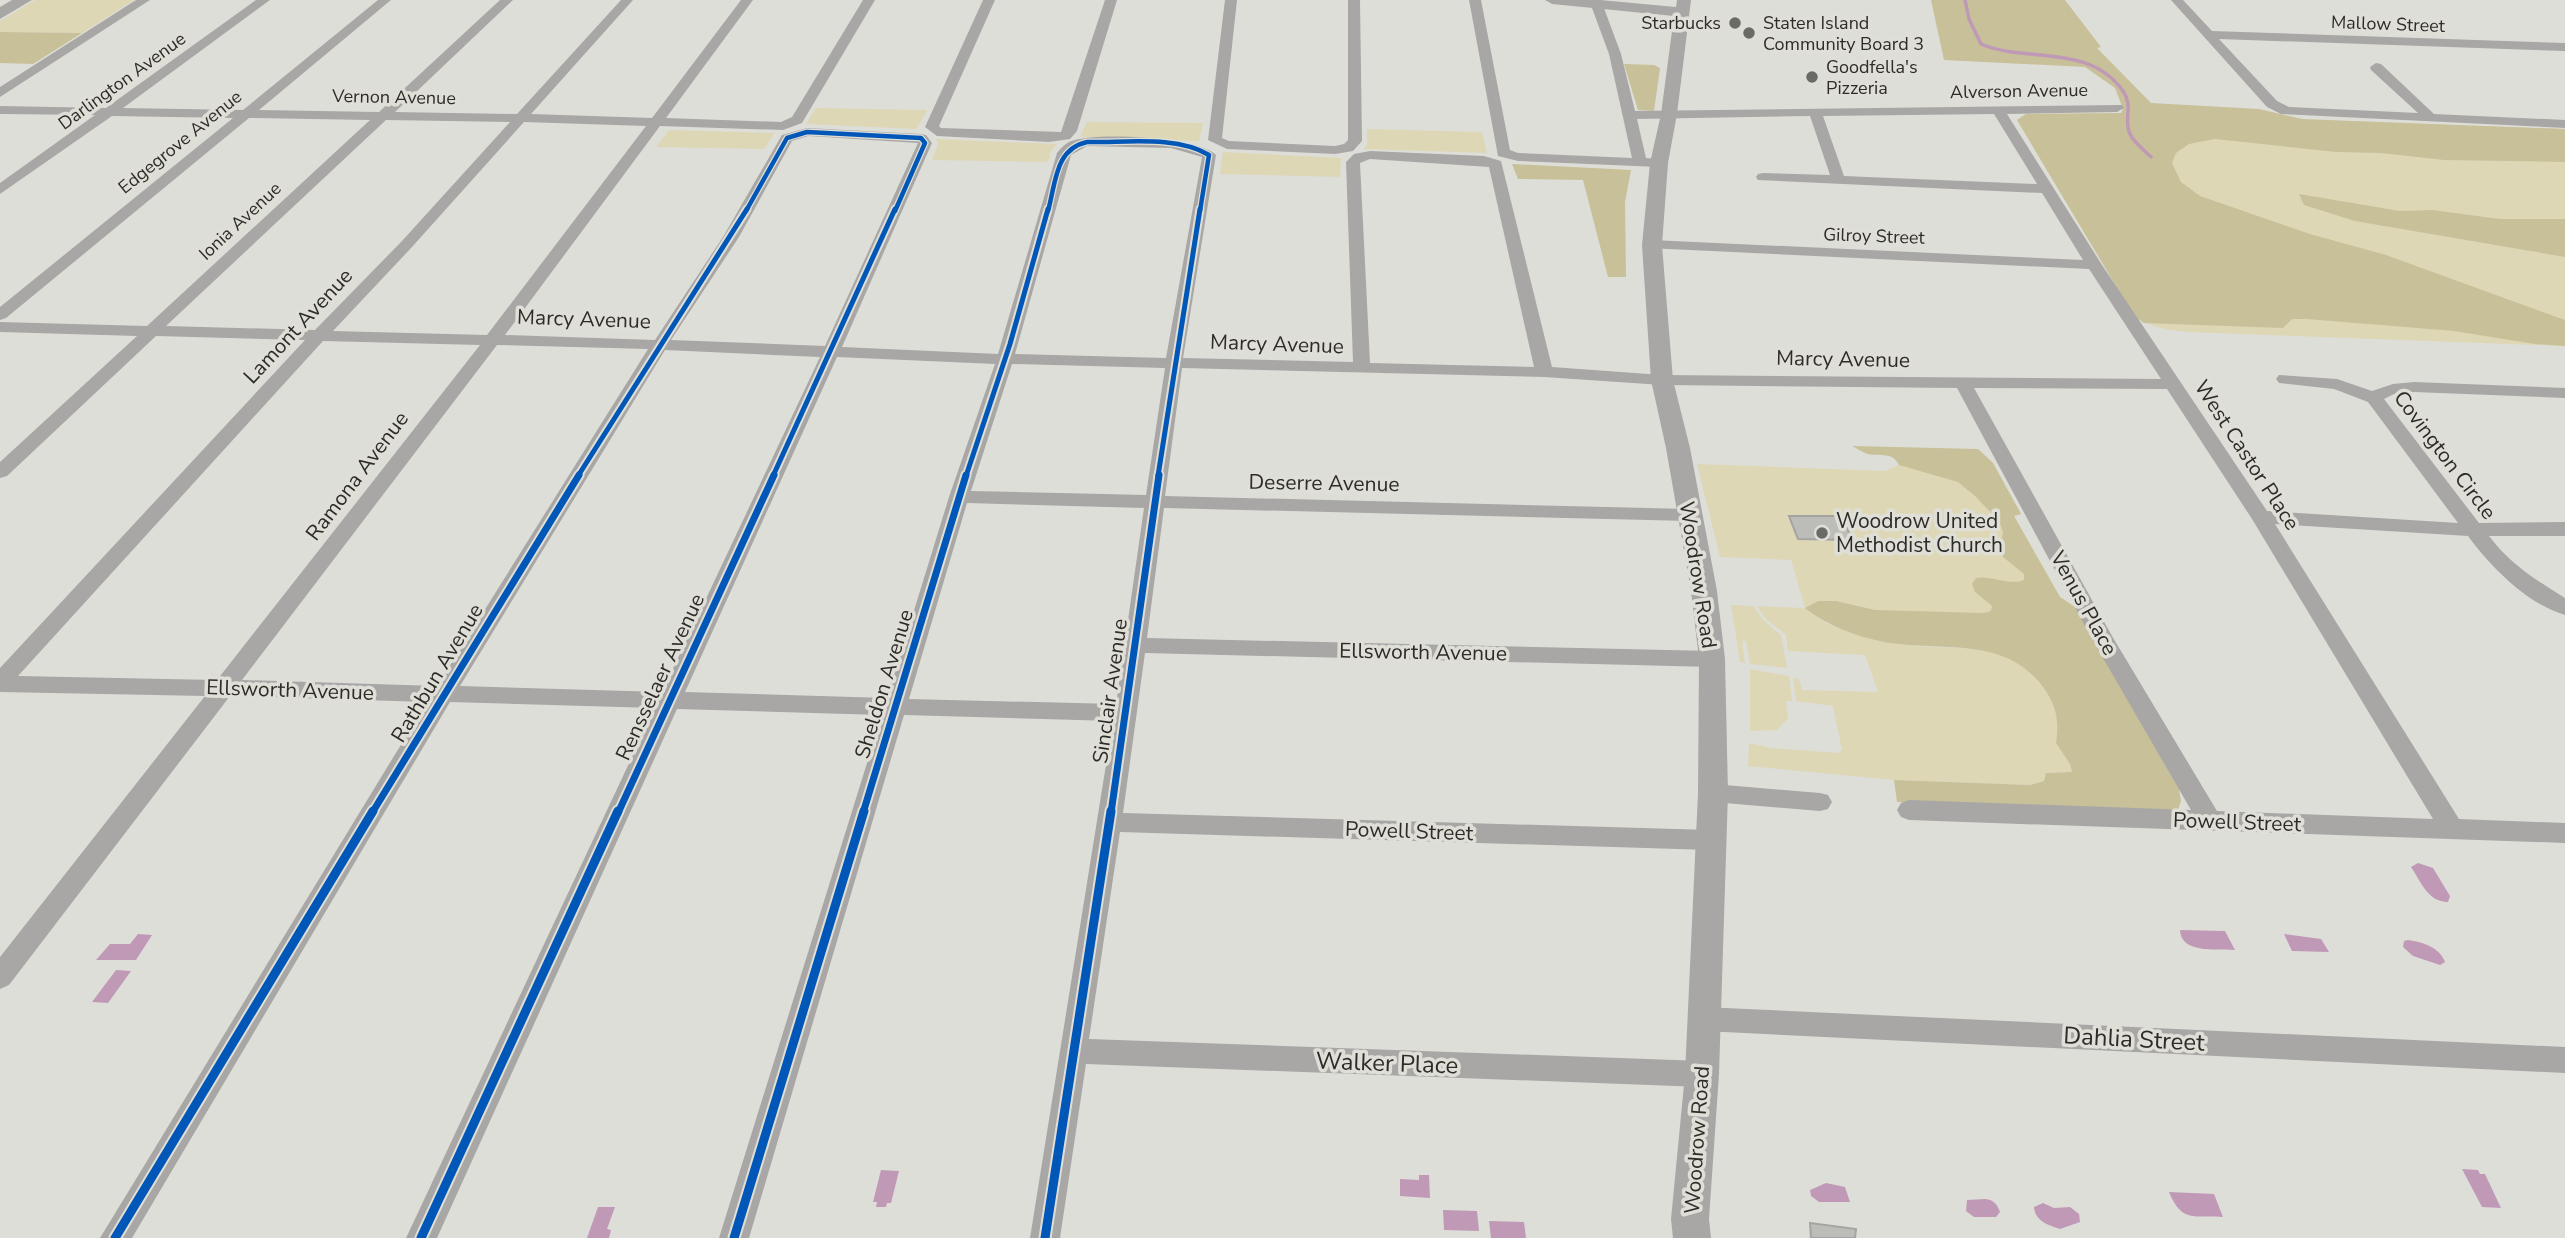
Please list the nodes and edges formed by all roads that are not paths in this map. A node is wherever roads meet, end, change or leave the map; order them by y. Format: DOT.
graph roads {
  1 [pos="24,0"];
  2 [pos="144,0"];
  3 [pos="264,0"];
  4 [pos="385,0"];
  5 [pos="507,0"];
  6 [pos="627,0"];
  7 [pos="747,0"];
  8 [pos="869,0"];
  9 [pos="989,0"];
  10 [pos="1111,0"];
  11 [pos="1231,0"];
  12 [pos="1354,0"];
  13 [pos="1475,0"];
  14 [pos="1552,0"];
  15 [pos="2177,0"];
  16 [pos="1596,2"];
  17 [pos="1683,6"];
  18 [pos="0,14"];
  19 [pos="2209,35"];
  20 [pos="2565,47"];
  21 [pos="2376,67"];
  22 [pos="0,93"];
  23 [pos="2117,108"];
  24 [pos="0,110"];
  25 [pos="1999,111"];
  26 [pos="108,112"];
  27 [pos="1815,112"];
  28 [pos="246,113"];
  29 [pos="1669,114"];
  30 [pos="1630,115"];
  31 [pos="382,116"];
  32 [pos="519,118"];
  33 [pos="2432,119"];
  34 [pos="654,123"];
  35 [pos="2565,124"];
  36 [pos="793,129"];
  37 [pos="914,136"];
  38 [pos="1070,141"];
  39 [pos="1211,146"];
  40 [pos="1353,153"];
  41 [pos="1499,158"];
  42 [pos="1650,163"];
  43 [pos="1763,177"];
  44 [pos="1839,181"];
  45 [pos="2048,188"];
  46 [pos="0,190"];
  47 [pos="1652,246"];
  48 [pos="2094,265"];
  49 [pos="0,314"];
  50 [pos="0,327"];
  51 [pos="152,329"];
  52 [pos="320,335"];
  53 [pos="491,339"];
  54 [pos="660,344"];
  55 [pos="831,352"];
  56 [pos="1005,359"];
  57 [pos="1174,363"];
  58 [pos="1362,369"];
  59 [pos="1544,372"];
  60 [pos="2285,379"];
  61 [pos="1662,380"];
  62 [pos="1963,383"];
  63 [pos="2175,384"];
  64 [pos="2565,393"];
  65 [pos="2374,398"];
  66 [pos="0,472"];
  67 [pos="959,497"];
  68 [pos="1156,502"];
  69 [pos="1689,514"];
  70 [pos="2260,517"];
  71 [pos="2565,528"];
  72 [pos="2472,530"];
  73 [pos="2565,608"];
  74 [pos="1134,645"];
  75 [pos="1712,659"];
  76 [pos="0,683"];
  77 [pos="225,688"];
  78 [pos="443,695"];
  79 [pos="668,701"];
  80 [pos="895,707"];
  81 [pos="1126,713"];
  82 [pos="1713,793"];
  83 [pos="1820,802"];
  84 [pos="1909,810"];
  85 [pos="2210,821"];
  86 [pos="1108,822"];
  87 [pos="2451,828"];
  88 [pos="2565,833"];
  89 [pos="1710,840"];
  90 [pos="0,977"];
  91 [pos="1703,1019"];
  92 [pos="1073,1051"];
  93 [pos="2565,1060"];
  94 [pos="1702,1074"];
  95 [pos="115,1238"];
  96 [pos="421,1238"];
  97 [pos="734,1238"];
  98 [pos="1045,1238"];
  99 [pos="1692,1238"];
  1 -- 18 [label="main road"];
  2 -- 22 [label="street"];
  3 -- 26 [label="street, Darlington Avenue"];
  4 -- 28 [label="street, Edgegrove Avenue"];
  5 -- 31 [label="street, Ionia Avenue"];
  6 -- 32 [label="street, Lamont Avenue"];
  7 -- 34 [label="street, Ramona Avenue"];
  8 -- 36 [label="street, Rathbun Avenue"];
  9 -- 38 [label="street"];
  10 -- 38 [label="street, Sheldon Avenue"];
  11 -- 39 [label="street, Sinclair Avenue"];
  12 -- 40 [label="street"];
  13 -- 41 [label="street"];
  14 -- 16 [label="street"];
  15 -- 19 [label="street"];
  16 -- 17 [label="street"];
  16 -- 30 [label="street"];
  17 -- 29 [label="street, Woodrow Road"];
  19 -- 20 [label="street, Mallow Street"];
  19 -- 33 [label="street"];
  21 -- 33 [label="street"];
  23 -- 25 [label="street, Alverson Avenue"];
  24 -- 26 [label="street, Vernon Avenue"];
  25 -- 27 [label="street, Alverson Avenue"];
  25 -- 45 [label="street, West Castor Place"];
  26 -- 28 [label="street, Vernon Avenue"];
  26 -- 46 [label="street, Darlington Avenue"];
  27 -- 29 [label="street, Alverson Avenue"];
  27 -- 44 [label="street"];
  28 -- 31 [label="street, Vernon Avenue"];
  28 -- 49 [label="street, Edgegrove Avenue"];
  29 -- 30 [label="street, Alverson Avenue"];
  29 -- 42 [label="street, Woodrow Road"];
  30 -- 42 [label="street"];
  31 -- 32 [label="street, Vernon Avenue"];
  31 -- 51 [label="street, Ionia Avenue"];
  32 -- 34 [label="street, Vernon Avenue"];
  32 -- 52 [label="street, Lamont Avenue"];
  33 -- 35 [label="street"];
  34 -- 36 [label="street, Vernon Avenue"];
  34 -- 53 [label="street, Ramona Avenue"];
  36 -- 37 [label="street, Vernon Avenue"];
  36 -- 54 [label="street, Rathbun Avenue"];
  37 -- 55 [label="street, Rensselaer Avenue"];
  38 -- 39 [label="street"];
  38 -- 56 [label="street, Sheldon Avenue"];
  39 -- 40 [label="street"];
  39 -- 57 [label="street, Sinclair Avenue"];
  40 -- 41 [label="street"];
  40 -- 58 [label="street"];
  41 -- 42 [label="street"];
  41 -- 59 [label="street"];
  42 -- 47 [label="street, Woodrow Road"];
  43 -- 44 [label="street"];
  44 -- 45 [label="street"];
  45 -- 48 [label="street, West Castor Place"];
  47 -- 48 [label="street, Gilroy Street"];
  47 -- 61 [label="street, Woodrow Road"];
  48 -- 63 [label="street, West Castor Place"];
  50 -- 51 [label="street, Marcy Avenue"];
  51 -- 52 [label="street, Marcy Avenue"];
  51 -- 66 [label="street, Ionia Avenue"];
  52 -- 53 [label="street, Marcy Avenue"];
  52 -- 76 [label="street, Lamont Avenue"];
  53 -- 54 [label="street, Marcy Avenue"];
  53 -- 77 [label="street, Ramona Avenue"];
  54 -- 55 [label="street, Marcy Avenue"];
  54 -- 78 [label="street, Rathbun Avenue"];
  55 -- 56 [label="street, Marcy Avenue"];
  55 -- 79 [label="street, Rensselaer Avenue"];
  56 -- 57 [label="street, Marcy Avenue"];
  56 -- 67 [label="street, Sheldon Avenue"];
  57 -- 58 [label="street, Marcy Avenue"];
  57 -- 68 [label="street, Sinclair Avenue"];
  58 -- 59 [label="street, Marcy Avenue"];
  59 -- 61 [label="street, Marcy Avenue"];
  60 -- 65 [label="street"];
  61 -- 62 [label="street, Marcy Avenue"];
  61 -- 69 [label="street, Woodrow Road"];
  62 -- 63 [label="street, Marcy Avenue"];
  62 -- 85 [label="street, Venus Place"];
  63 -- 70 [label="street, West Castor Place"];
  64 -- 65 [label="street, Covington Circle"];
  65 -- 72 [label="street, Covington Circle"];
  67 -- 68 [label="street, Deserre Avenue"];
  67 -- 80 [label="street, Sheldon Avenue"];
  68 -- 69 [label="street, Deserre Avenue"];
  68 -- 74 [label="street, Sinclair Avenue"];
  69 -- 75 [label="street, Woodrow Road"];
  70 -- 72 [label="street"];
  70 -- 87 [label="street, West Castor Place"];
  71 -- 72 [label="street"];
  72 -- 73 [label="street, Covington Circle"];
  74 -- 75 [label="street, Ellsworth Avenue"];
  74 -- 81 [label="street, Sinclair Avenue"];
  75 -- 82 [label="street, Woodrow Road"];
  76 -- 77 [label="street, Ellsworth Avenue"];
  77 -- 78 [label="street, Ellsworth Avenue"];
  77 -- 90 [label="street, Ramona Avenue"];
  78 -- 79 [label="street, Ellsworth Avenue"];
  78 -- 95 [label="street, Rathbun Avenue"];
  79 -- 80 [label="street, Ellsworth Avenue"];
  79 -- 96 [label="street, Rensselaer Avenue"];
  80 -- 81 [label="street, Ellsworth Avenue"];
  80 -- 97 [label="street, Sheldon Avenue"];
  81 -- 86 [label="street, Sinclair Avenue"];
  82 -- 83 [label="street"];
  82 -- 89 [label="street, Woodrow Road"];
  84 -- 85 [label="street, Powell Street"];
  85 -- 87 [label="street, Powell Street"];
  86 -- 89 [label="street, Powell Street"];
  86 -- 92 [label="street, Sinclair Avenue"];
  87 -- 88 [label="street, Powell Street"];
  89 -- 91 [label="street, Woodrow Road"];
  91 -- 93 [label="street, Dahlia Street"];
  91 -- 94 [label="street, Woodrow Road"];
  92 -- 94 [label="street, Walker Place"];
  92 -- 98 [label="street, Sinclair Avenue"];
  94 -- 99 [label="street, Woodrow Road"];
}
